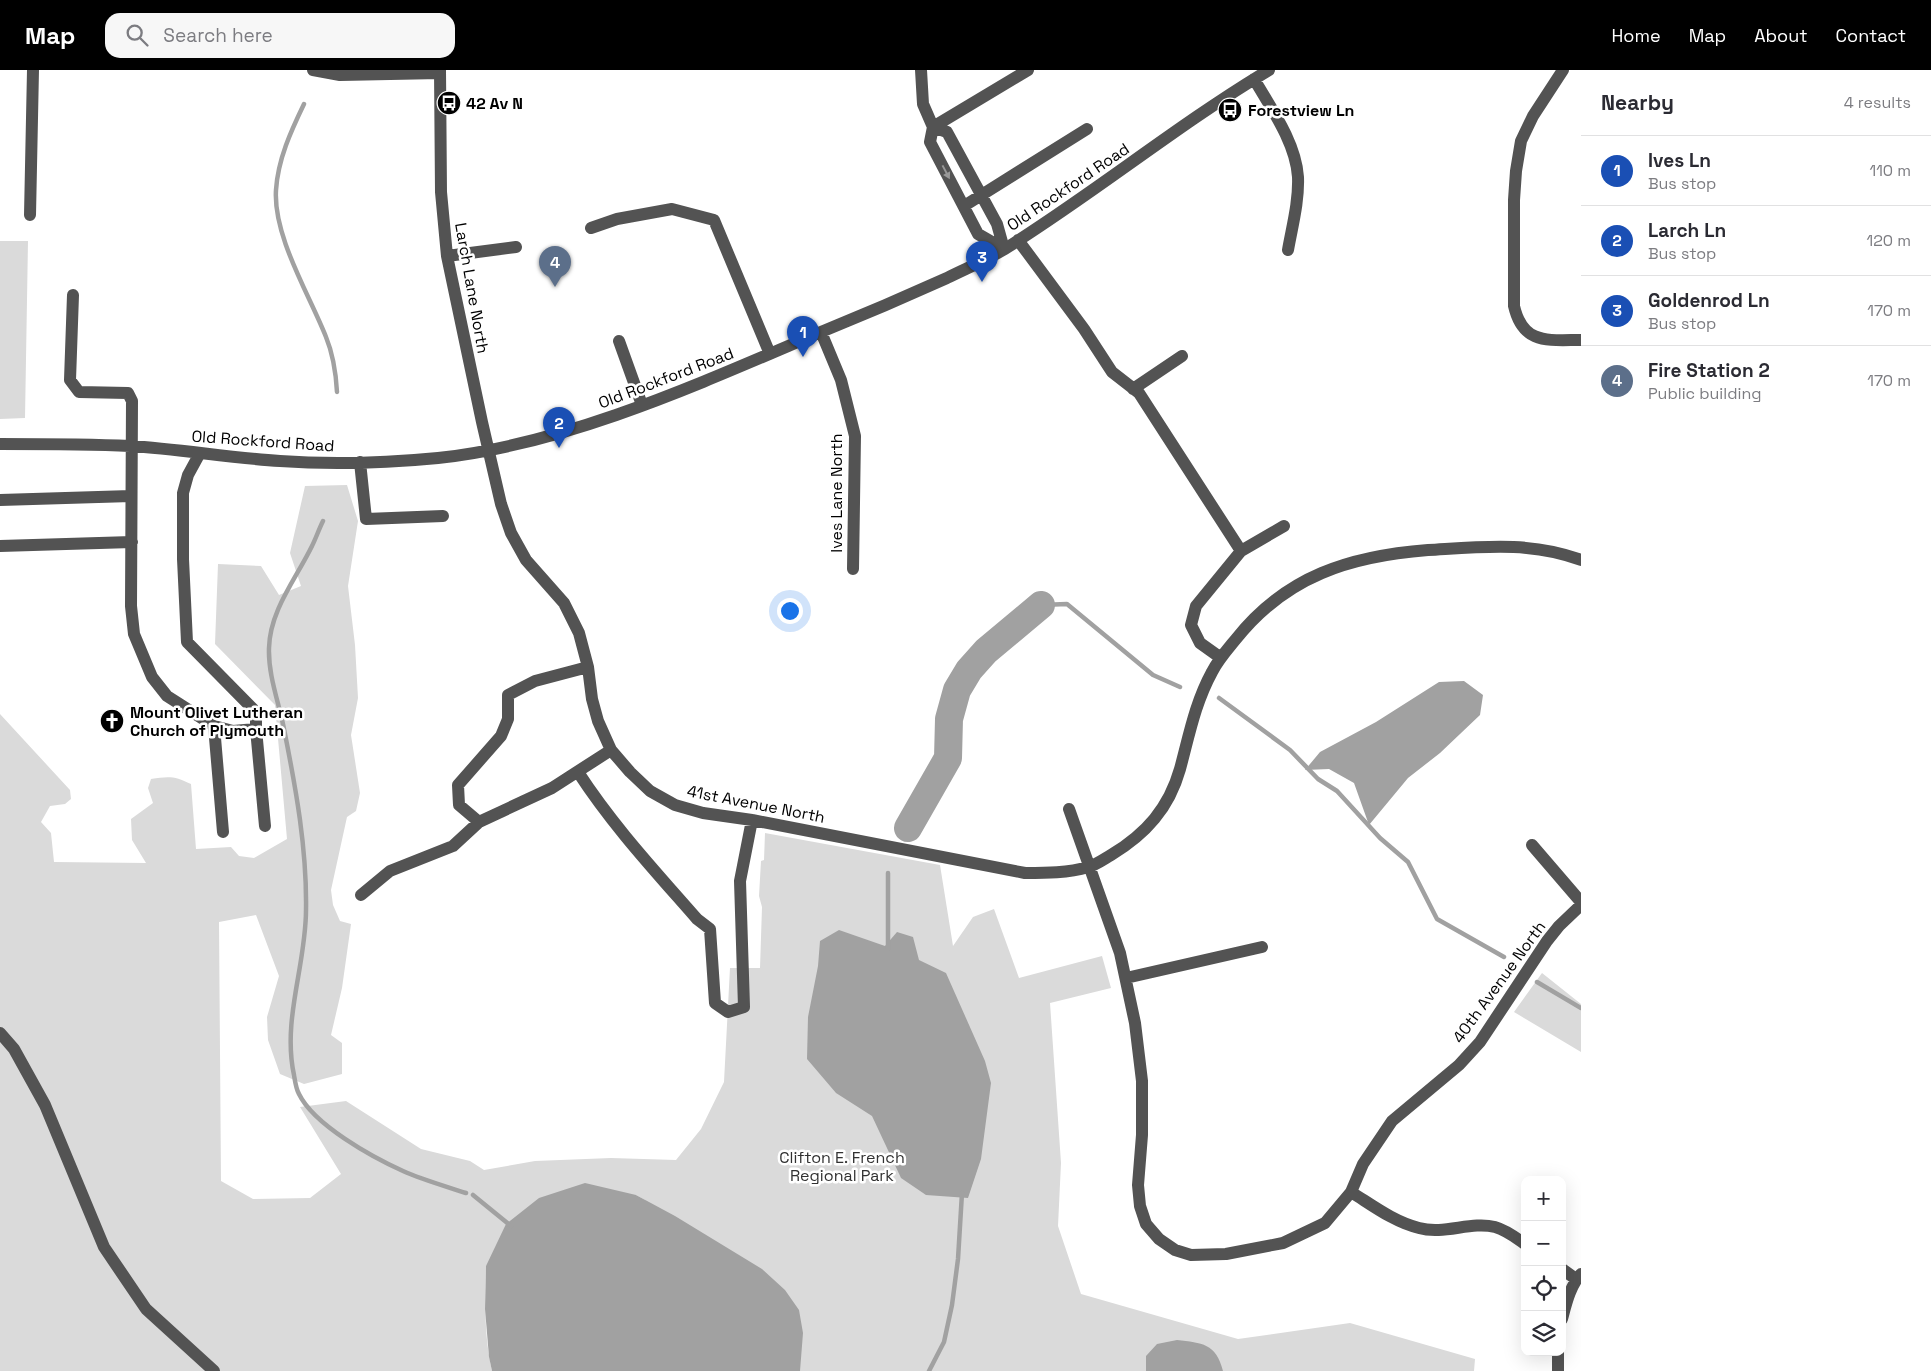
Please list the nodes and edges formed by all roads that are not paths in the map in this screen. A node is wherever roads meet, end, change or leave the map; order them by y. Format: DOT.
graph roads {
  1 [pos="33,70"];
  2 [pos="313,70"];
  3 [pos="921,70"];
  4 [pos="1028,70"];
  5 [pos="1269,70"];
  6 [pos="1563,70"];
  7 [pos="440,71"];
  8 [pos="1254,79"];
  9 [pos="933,127"];
  10 [pos="1087,129"];
  11 [pos="982,196"];
  12 [pos="964,206"];
  13 [pos="30,215"];
  14 [pos="590,228"];
  15 [pos="1018,240"];
  16 [pos="516,247"];
  17 [pos="1004,249"];
  18 [pos="1288,250"];
  19 [pos="447,256"];
  20 [pos="73,295"];
  21 [pos="821,332"];
  22 [pos="1581,340"];
  23 [pos="619,341"];
  24 [pos="770,354"];
  25 [pos="1182,356"];
  26 [pos="1133,389"];
  27 [pos="642,405"];
  28 [pos="0,444"];
  29 [pos="132,446"];
  30 [pos="488,451"];
  31 [pos="200,453"];
  32 [pos="360,462"];
  33 [pos="131,496"];
  34 [pos="0,500"];
  35 [pos="443,516"];
  36 [pos="1284,526"];
  37 [pos="132,542"];
  38 [pos="0,546"];
  39 [pos="1241,552"];
  40 [pos="1581,560"];
  41 [pos="853,569"];
  42 [pos="1221,658"];
  43 [pos="588,667"];
  44 [pos="214,726"];
  45 [pos="256,728"];
  46 [pos="611,750"];
  47 [pos="578,772"];
  48 [pos="1069,809"];
  49 [pos="752,820"];
  50 [pos="479,822"];
  51 [pos="265,826"];
  52 [pos="223,832"];
  53 [pos="1532,845"];
  54 [pos="1090,867"];
  55 [pos="361,895"];
  56 [pos="1581,903"];
  57 [pos="1262,947"];
  58 [pos="1126,978"];
  59 [pos="0,1033"];
  60 [pos="1351,1192"];
  61 [pos="1521,1241"];
  62 [pos="1566,1272"];
  63 [pos="1579,1277"];
  64 [pos="1564,1311"];
  65 [pos="1558,1356"];
  66 [pos="214,1371"];
  67 [pos="1558,1371"];
  1 -- 13 [label="street"];
  2 -- 7 [label="street"];
  3 -- 9 [label="street"];
  4 -- 9 [label="street"];
  5 -- 8 [label="street, Old Rockford Road"];
  6 -- 22 [label="street"];
  7 -- 19 [label="street, Larch Lane North"];
  8 -- 15 [label="street, Old Rockford Road"];
  8 -- 18 [label="street"];
  9 -- 11 [label="street"];
  9 -- 12 [label="street, one-way"];
  10 -- 11 [label="street"];
  11 -- 12 [label="street"];
  11 -- 17 [label="street"];
  12 -- 17 [label="street"];
  14 -- 24 [label="street"];
  15 -- 17 [label="street, Old Rockford Road"];
  15 -- 26 [label="street"];
  16 -- 19 [label="street"];
  17 -- 21 [label="street, Old Rockford Road"];
  19 -- 30 [label="street, Larch Lane North"];
  20 -- 29 [label="street"];
  21 -- 24 [label="street, Old Rockford Road"];
  21 -- 41 [label="street, Ives Lane North"];
  23 -- 27 [label="street"];
  24 -- 27 [label="street, Old Rockford Road"];
  25 -- 26 [label="street"];
  26 -- 39 [label="street"];
  27 -- 30 [label="street, Old Rockford Road"];
  28 -- 29 [label="street, Old Rockford Road"];
  29 -- 31 [label="street, Old Rockford Road"];
  29 -- 33 [label="street"];
  30 -- 32 [label="street, Old Rockford Road"];
  30 -- 43 [label="street, 41st Avenue North"];
  31 -- 32 [label="street, Old Rockford Road"];
  31 -- 45 [label="street"];
  32 -- 35 [label="street"];
  33 -- 34 [label="street"];
  33 -- 37 [label="street"];
  36 -- 39 [label="street"];
  37 -- 38 [label="street"];
  37 -- 44 [label="street"];
  39 -- 42 [label="street"];
  40 -- 42 [label="street, 41st Avenue North"];
  42 -- 54 [label="street, 41st Avenue North"];
  43 -- 46 [label="street, 41st Avenue North"];
  43 -- 50 [label="street"];
  44 -- 45 [label="street"];
  44 -- 52 [label="street"];
  45 -- 51 [label="street"];
  46 -- 47 [label="street"];
  46 -- 49 [label="street, 41st Avenue North"];
  47 -- 49 [label="street"];
  47 -- 50 [label="street"];
  48 -- 54 [label="street"];
  49 -- 54 [label="street, 41st Avenue North"];
  50 -- 55 [label="street"];
  53 -- 56 [label="street"];
  54 -- 58 [label="street"];
  56 -- 60 [label="street, 40th Avenue North"];
  57 -- 58 [label="street"];
  58 -- 60 [label="street, 40th Avenue North"];
  59 -- 66 [label="street"];
  60 -- 61 [label="street"];
  62 -- 63 [label="street"];
  63 -- 64 [label="street"];
  65 -- 67 [label="street"];
}
